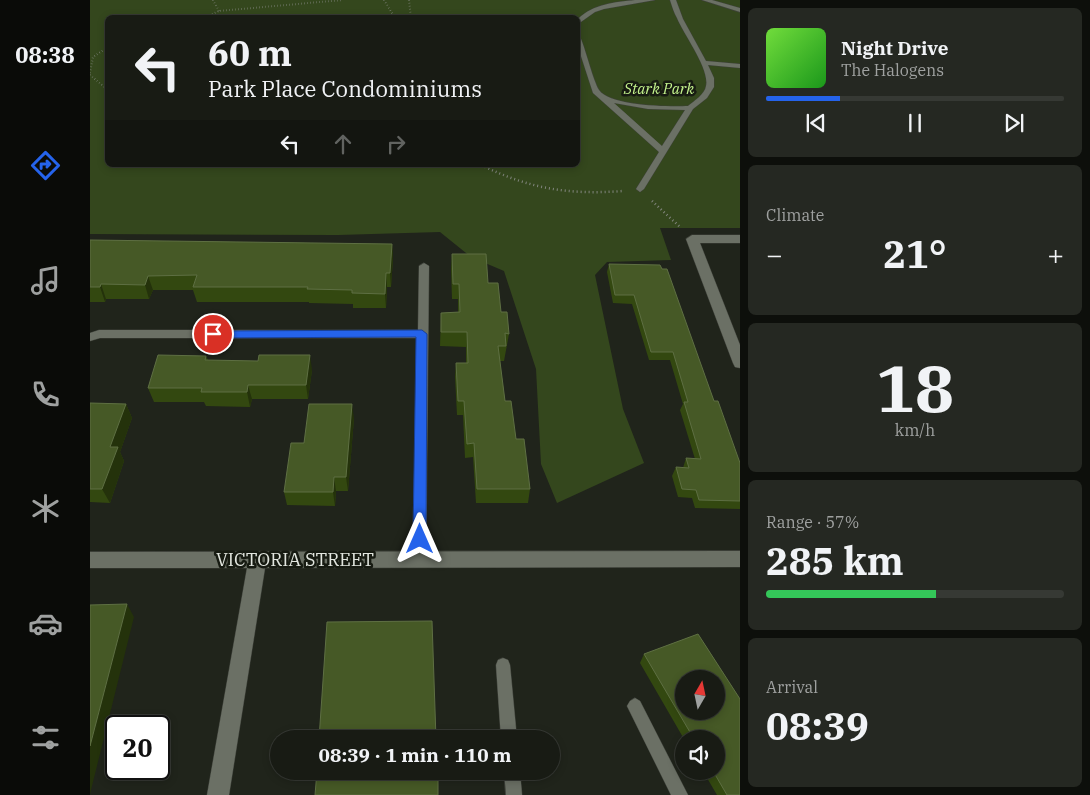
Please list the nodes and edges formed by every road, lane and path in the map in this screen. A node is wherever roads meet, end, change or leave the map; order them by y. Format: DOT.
graph roads {
  1 [pos="213,0"];
  2 [pos="342,0"];
  3 [pos="384,0"];
  4 [pos="409,0"];
  5 [pos="652,0"];
  6 [pos="673,0"];
  7 [pos="705,0"];
  8 [pos="740,10"];
  9 [pos="219,11"];
  10 [pos="210,15"];
  11 [pos="393,15"];
  12 [pos="411,15"];
  13 [pos="580,20"];
  14 [pos="580,45"];
  15 [pos="105,49"];
  16 [pos="704,63"];
  17 [pos="740,66"];
  18 [pos="90,74"];
  19 [pos="105,87"];
  20 [pos="603,98"];
  21 [pos="690,108"];
  22 [pos="664,152"];
  23 [pos="485,167"];
  24 [pos="640,190"];
  25 [pos="692,239"];
  26 [pos="740,239"];
  27 [pos="424,266"];
  28 [pos="422,334"];
  29 [pos="90,337"];
  30 [pos="740,363"];
  31 [pos="740,559"];
  32 [pos="90,560"];
  33 [pos="257,560"];
  34 [pos="419,560"];
  35 [pos="503,664"];
  36 [pos="635,706"];
  37 [pos="508,730"];
  38 [pos="513,780"];
  39 [pos="218,795"];
  40 [pos="514,795"];
  41 [pos="680,795"];
  1 -- 9 [label="path"];
  2 -- 9 [label="path"];
  3 -- 11 [label="path"];
  4 -- 12 [label="path"];
  5 -- 13 [label="lane"];
  6 -- 16 [label="lane"];
  7 -- 8 [label="lane"];
  9 -- 10 [label="path"];
  14 -- 20 [label="lane"];
  15 -- 18 [label="path"];
  16 -- 17 [label="lane"];
  16 -- 21 [label="lane"];
  18 -- 19 [label="path"];
  20 -- 21 [label="lane"];
  20 -- 22 [label="lane"];
  21 -- 22 [label="lane"];
  22 -- 24 [label="lane"];
  23 -- 24 [label="path"];
  24 -- 25 [label="path"];
  25 -- 26 [label="street"];
  25 -- 30 [label="street"];
  27 -- 28 [label="lane"];
  28 -- 29 [label="lane"];
  28 -- 34 [label="lane"];
  31 -- 34 [label="street, VICTORIA STREET"];
  32 -- 33 [label="street, VICTORIA STREET"];
  33 -- 34 [label="street, VICTORIA STREET"];
  33 -- 39 [label="street"];
  35 -- 37 [label="lane"];
  36 -- 41 [label="lane"];
  38 -- 40 [label="lane"];
}
